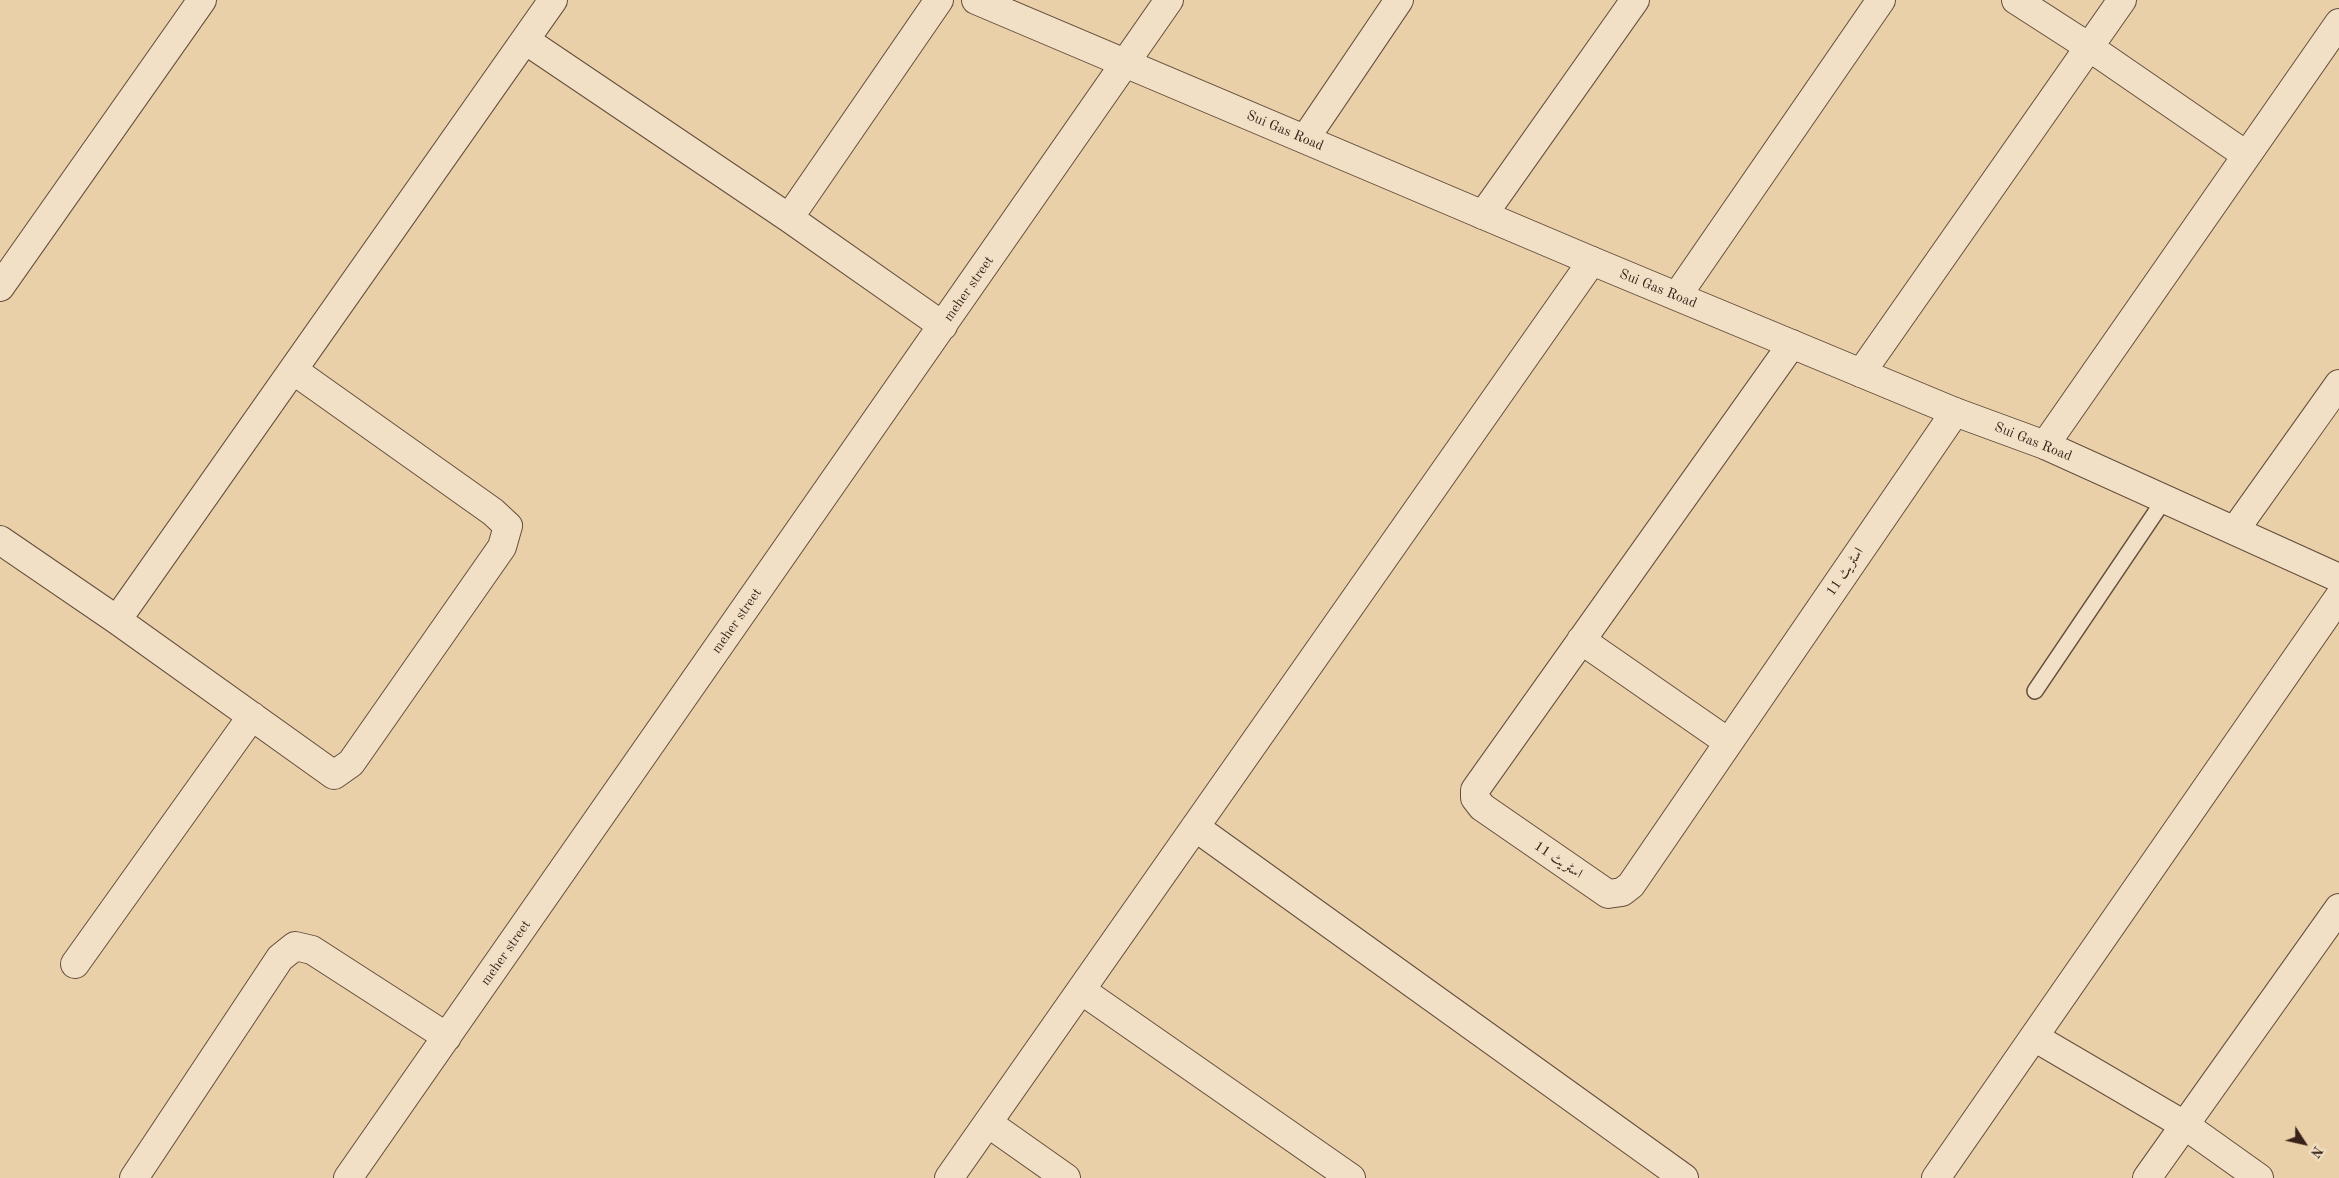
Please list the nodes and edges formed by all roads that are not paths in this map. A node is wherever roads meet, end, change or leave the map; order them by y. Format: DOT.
graph roads {
  1 [pos="202,0"];
  2 [pos="553,0"];
  3 [pos="939,0"];
  4 [pos="976,0"];
  5 [pos="1169,0"];
  6 [pos="1399,0"];
  7 [pos="1635,0"];
  8 [pos="1881,0"];
  9 [pos="2016,0"];
  10 [pos="2122,0"];
  11 [pos="2339,23"];
  12 [pos="525,40"];
  13 [pos="2089,47"];
  14 [pos="1126,63"];
  15 [pos="1305,139"];
  16 [pos="2246,155"];
  17 [pos="1483,215"];
  18 [pos="789,218"];
  19 [pos="1592,261"];
  20 [pos="0,287"];
  21 [pos="1677,296"];
  22 [pos="943,326"];
  23 [pos="1792,344"];
  24 [pos="293,370"];
  25 [pos="1861,372"];
  26 [pos="2339,384"];
  27 [pos="1955,412"];
  28 [pos="2045,445"];
  29 [pos="2164,500"];
  30 [pos="2235,530"];
  31 [pos="0,540"];
  32 [pos="2339,578"];
  33 [pos="2339,597"];
  34 [pos="117,620"];
  35 [pos="1581,640"];
  36 [pos="2035,691"];
  37 [pos="252,716"];
  38 [pos="1728,742"];
  39 [pos="1195,827"];
  40 [pos="2334,924"];
  41 [pos="75,964"];
  42 [pos="1081,990"];
  43 [pos="447,1037"];
  44 [pos="2034,1037"];
  45 [pos="988,1122"];
  46 [pos="2186,1126"];
  47 [pos="134,1178"];
  48 [pos="348,1178"];
  49 [pos="949,1178"];
  50 [pos="1066,1178"];
  51 [pos="1350,1178"];
  52 [pos="1684,1178"];
  53 [pos="1936,1178"];
  54 [pos="2148,1178"];
  55 [pos="2259,1178"];
  1 -- 20 [label="street"];
  2 -- 12 [label="street"];
  3 -- 18 [label="street"];
  4 -- 14 [label="street, Sui Gas Road"];
  5 -- 14 [label="street, meher street"];
  6 -- 15 [label="street"];
  7 -- 17 [label="street"];
  8 -- 21 [label="street"];
  9 -- 13 [label="street"];
  10 -- 13 [label="street"];
  11 -- 16 [label="street"];
  12 -- 18 [label="street"];
  12 -- 24 [label="street"];
  13 -- 16 [label="street"];
  13 -- 25 [label="street"];
  14 -- 15 [label="street, Sui Gas Road"];
  14 -- 22 [label="street, meher street"];
  15 -- 17 [label="street, Sui Gas Road"];
  16 -- 28 [label="street"];
  17 -- 19 [label="street, Sui Gas Road"];
  18 -- 22 [label="street"];
  19 -- 21 [label="street, Sui Gas Road"];
  19 -- 39 [label="street"];
  21 -- 23 [label="street, Sui Gas Road"];
  22 -- 43 [label="street, meher street"];
  23 -- 25 [label="street, Sui Gas Road"];
  23 -- 35 [label="street, اسٹریٹ 11"];
  24 -- 34 [label="street"];
  24 -- 37 [label="street"];
  25 -- 27 [label="street, Sui Gas Road"];
  26 -- 30 [label="street"];
  27 -- 28 [label="street, Sui Gas Road"];
  27 -- 38 [label="street, اسٹریٹ 11"];
  28 -- 29 [label="street, Sui Gas Road"];
  29 -- 30 [label="street, Sui Gas Road"];
  29 -- 36 [label="lane"];
  30 -- 32 [label="street, Sui Gas Road"];
  31 -- 34 [label="street"];
  33 -- 44 [label="street"];
  34 -- 37 [label="street"];
  35 -- 38 [label="street"];
  35 -- 38 [label="street, اسٹریٹ 11"];
  37 -- 41 [label="street"];
  39 -- 42 [label="street"];
  39 -- 52 [label="street"];
  40 -- 46 [label="street"];
  42 -- 45 [label="street"];
  42 -- 51 [label="street"];
  43 -- 47 [label="street"];
  43 -- 48 [label="street, meher street"];
  44 -- 46 [label="street"];
  44 -- 53 [label="street"];
  45 -- 49 [label="street"];
  45 -- 50 [label="street"];
  46 -- 54 [label="street"];
  46 -- 55 [label="street"];
}
